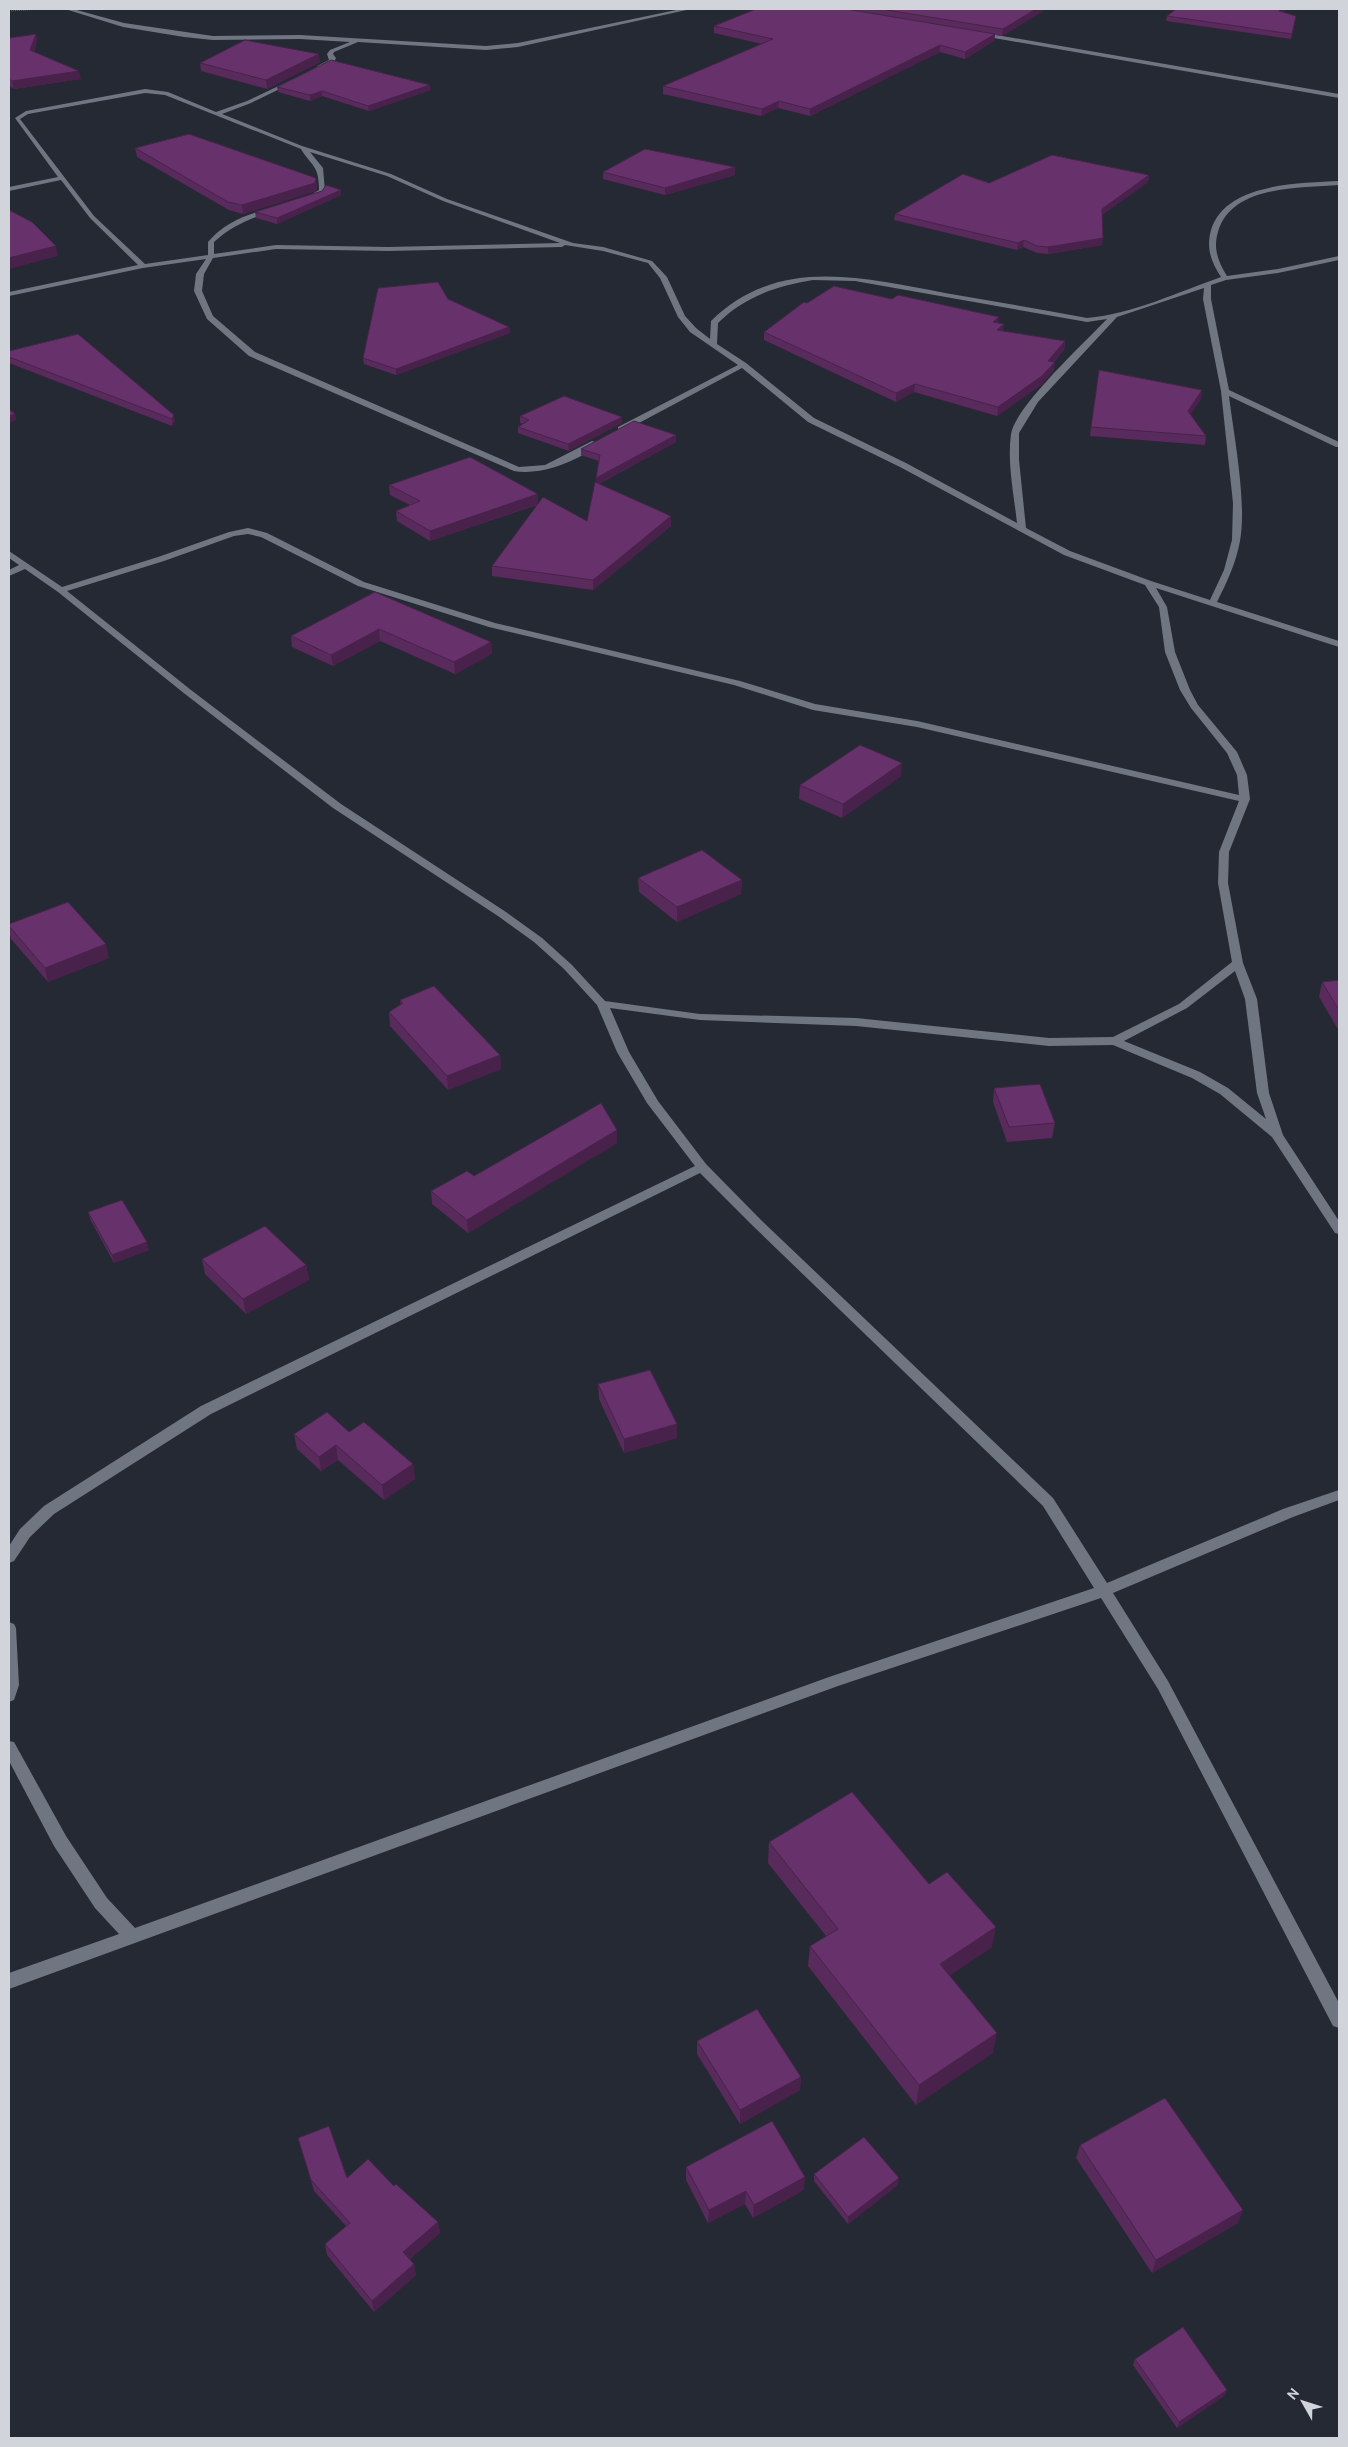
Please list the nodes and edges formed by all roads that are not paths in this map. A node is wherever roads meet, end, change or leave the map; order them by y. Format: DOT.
graph roads {
  1 [pos="68,9"];
  2 [pos="688,9"];
  3 [pos="973,33"];
  4 [pos="356,41"];
  5 [pos="314,70"];
  6 [pos="297,79"];
  7 [pos="1339,96"];
  8 [pos="216,114"];
  9 [pos="300,147"];
  10 [pos="62,178"];
  11 [pos="1339,184"];
  12 [pos="9,189"];
  13 [pos="300,201"];
  14 [pos="283,206"];
  15 [pos="572,245"];
  16 [pos="211,256"];
  17 [pos="1339,258"];
  18 [pos="143,266"];
  19 [pos="1225,278"];
  20 [pos="1208,286"];
  21 [pos="9,294"];
  22 [pos="1114,316"];
  23 [pos="714,344"];
  24 [pos="743,366"];
  25 [pos="1224,391"];
  26 [pos="614,433"];
  27 [pos="605,438"];
  28 [pos="1339,445"];
  29 [pos="1022,527"];
  30 [pos="9,554"];
  31 [pos="26,565"];
  32 [pos="9,573"];
  33 [pos="1148,583"];
  34 [pos="61,590"];
  35 [pos="1212,604"];
  36 [pos="1339,644"];
  37 [pos="1245,799"];
  38 [pos="1238,963"];
  39 [pos="602,1004"];
  40 [pos="1115,1041"];
  41 [pos="1277,1136"];
  42 [pos="702,1167"];
  43 [pos="1339,1230"];
  44 [pos="1339,1495"];
  45 [pos="9,1557"];
  46 [pos="1104,1591"];
  47 [pos="9,1628"];
  48 [pos="9,1696"];
  49 [pos="9,1747"];
  50 [pos="133,1937"];
  51 [pos="9,1981"];
  52 [pos="1339,2020"];
  1 -- 4 [label="street"];
  2 -- 4 [label="street"];
  3 -- 7 [label="street"];
  4 -- 5 [label="street"];
  6 -- 8 [label="street"];
  8 -- 9 [label="street"];
  8 -- 10 [label="street"];
  9 -- 13 [label="street"];
  9 -- 15 [label="street"];
  10 -- 12 [label="street"];
  10 -- 18 [label="street"];
  11 -- 19 [label="street"];
  14 -- 16 [label="street"];
  15 -- 16 [label="street"];
  15 -- 23 [label="street"];
  16 -- 18 [label="street"];
  16 -- 27 [label="street"];
  17 -- 19 [label="street"];
  18 -- 21 [label="street"];
  19 -- 20 [label="street"];
  20 -- 22 [label="street"];
  20 -- 25 [label="street"];
  22 -- 23 [label="street"];
  22 -- 29 [label="street"];
  23 -- 24 [label="street"];
  24 -- 26 [label="street"];
  24 -- 29 [label="street"];
  25 -- 28 [label="street"];
  25 -- 35 [label="street"];
  29 -- 33 [label="street"];
  30 -- 31 [label="street"];
  31 -- 32 [label="street"];
  31 -- 34 [label="street"];
  33 -- 35 [label="street"];
  33 -- 37 [label="street"];
  34 -- 37 [label="street"];
  34 -- 39 [label="street"];
  35 -- 36 [label="street"];
  37 -- 38 [label="street"];
  38 -- 40 [label="street"];
  38 -- 41 [label="street"];
  39 -- 40 [label="street"];
  39 -- 42 [label="street"];
  40 -- 41 [label="street"];
  41 -- 43 [label="street"];
  42 -- 45 [label="street"];
  42 -- 46 [label="street"];
  44 -- 46 [label="street"];
  46 -- 50 [label="street"];
  46 -- 52 [label="street"];
  47 -- 48 [label="street"];
  49 -- 50 [label="street"];
  50 -- 51 [label="street"];
}
